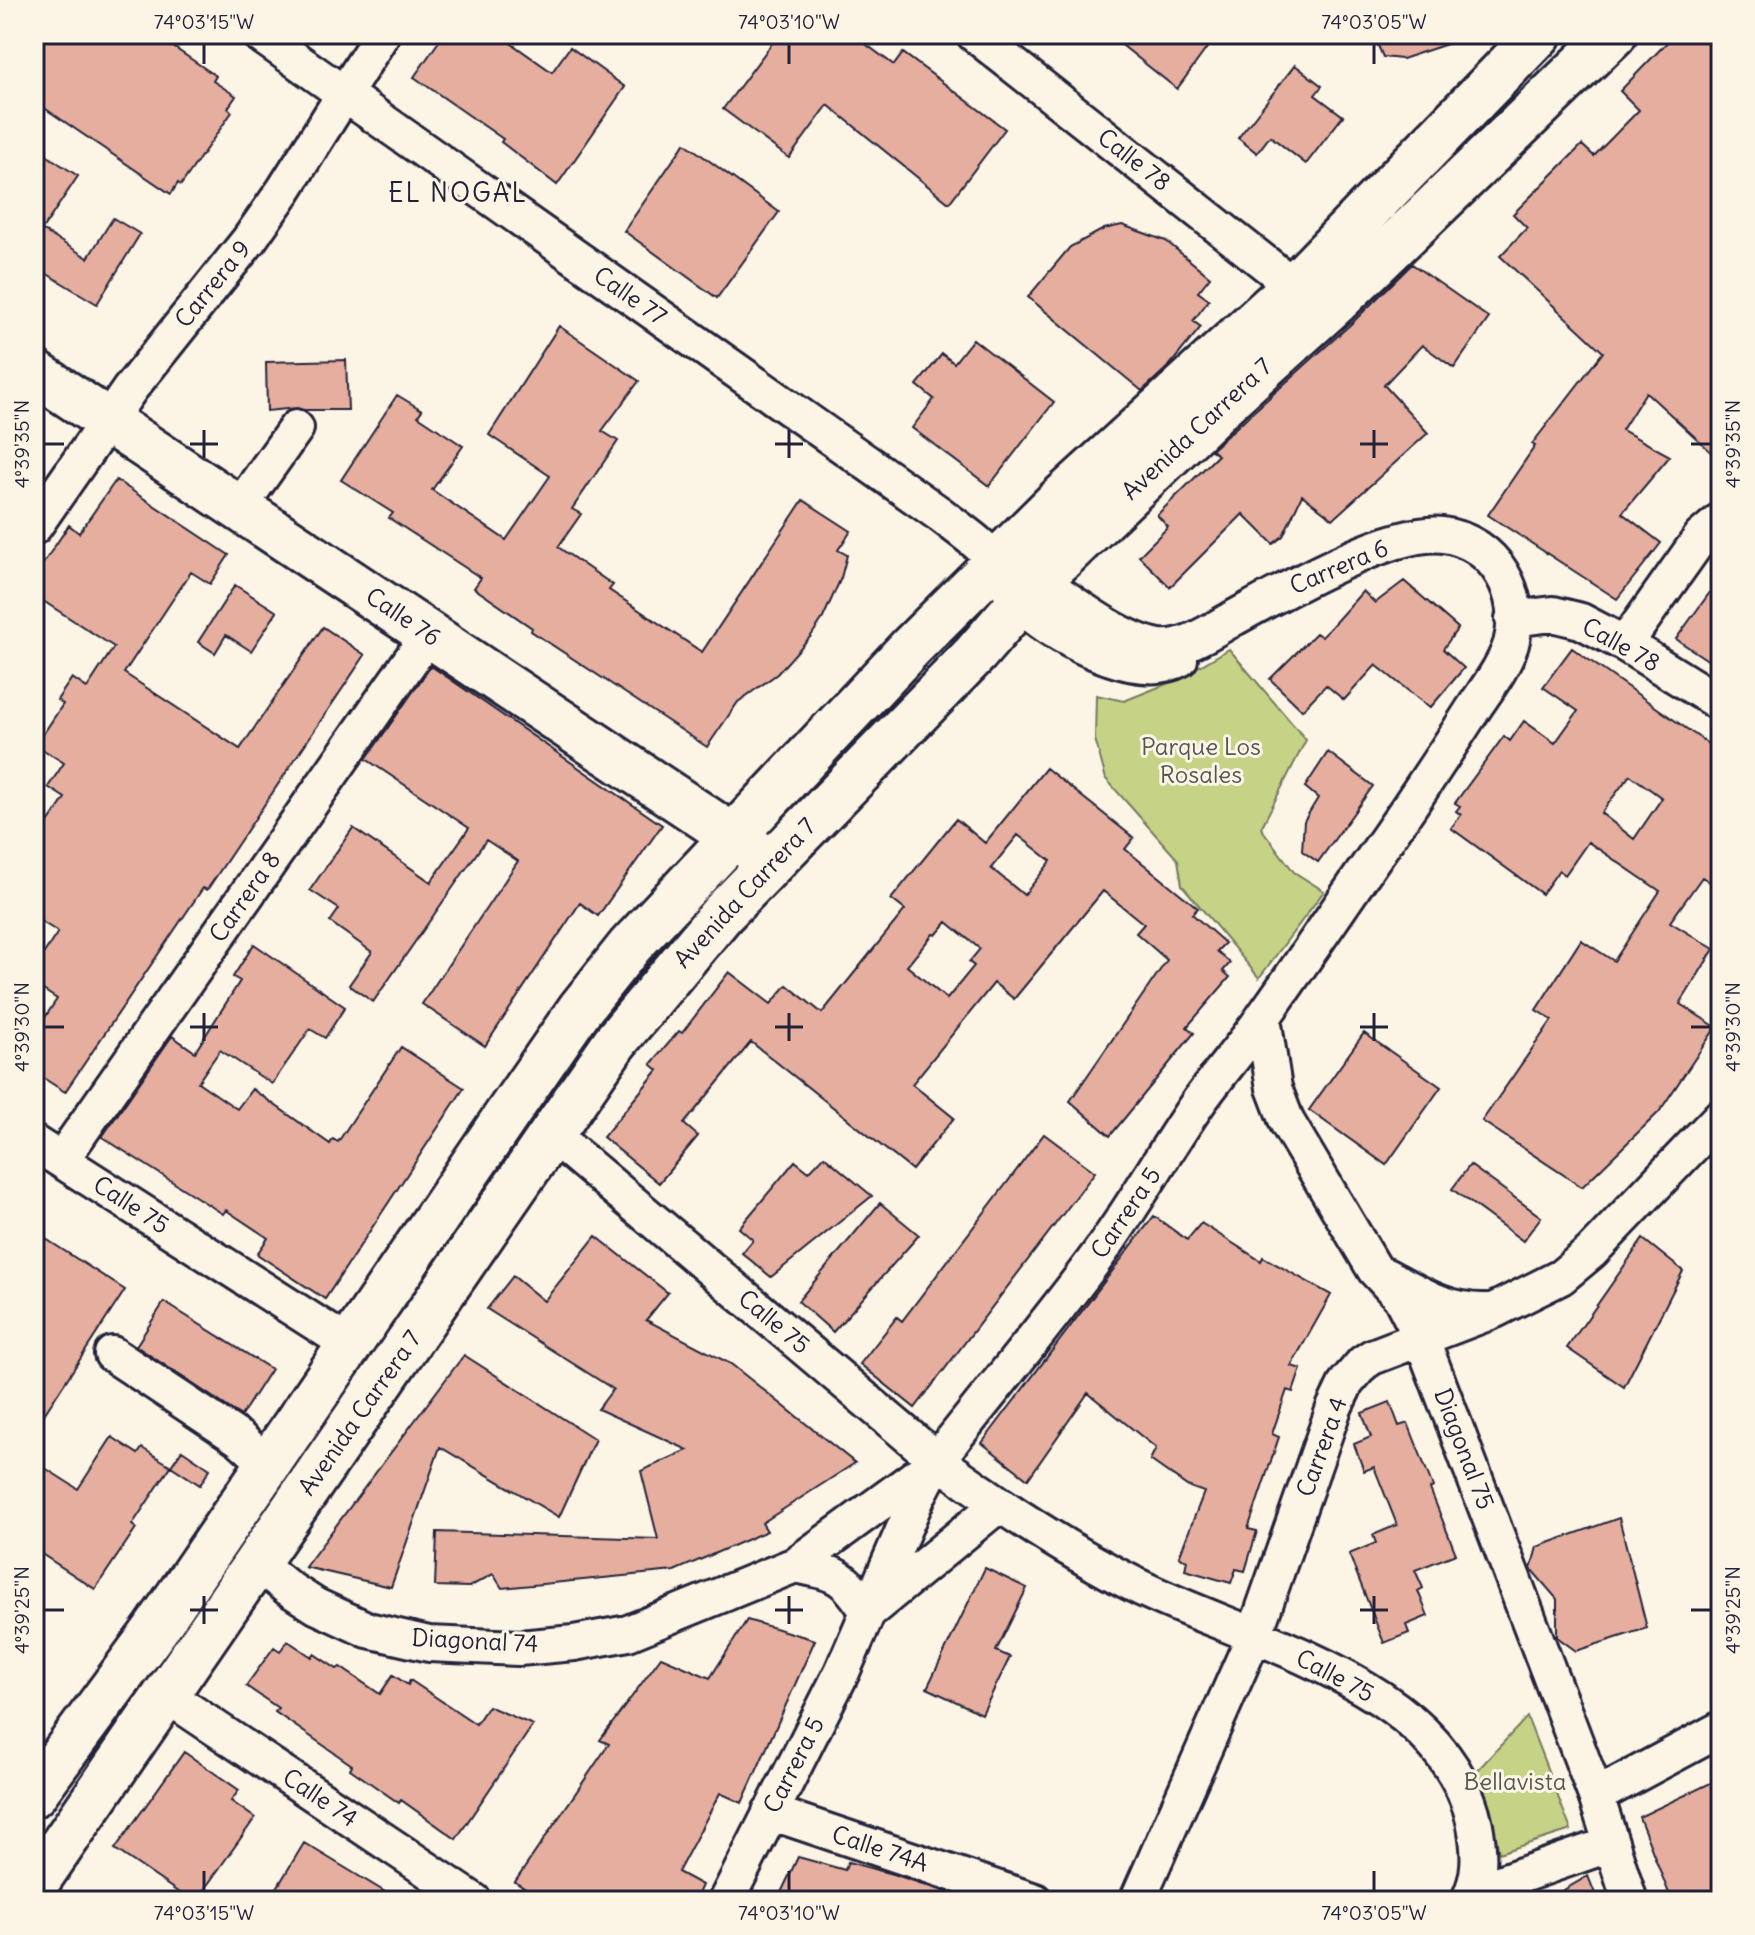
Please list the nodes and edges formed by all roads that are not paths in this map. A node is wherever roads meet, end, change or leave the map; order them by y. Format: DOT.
graph roads {
  1 [pos="259,34"];
  2 [pos="382,34"];
  3 [pos="974,34"];
  4 [pos="1539,34"];
  5 [pos="1614,34"];
  6 [pos="344,94"];
  7 [pos="1294,286"];
  8 [pos="34,372"];
  9 [pos="107,420"];
  10 [pos="296,428"];
  11 [pos="239,508"];
  12 [pos="1721,520"];
  13 [pos="34,527"];
  14 [pos="1474,546"];
  15 [pos="996,562"];
  16 [pos="1029,591"];
  17 [pos="1513,619"];
  18 [pos="1209,632"];
  19 [pos="429,634"];
  20 [pos="1625,644"];
  21 [pos="1721,704"];
  22 [pos="733,836"];
  23 [pos="771,862"];
  24 [pos="1263,1018"];
  25 [pos="1721,1116"];
  26 [pos="552,1135"];
  27 [pos="48,1152"];
  28 [pos="1375,1270"];
  29 [pos="1495,1310"];
  30 [pos="1421,1337"];
  31 [pos="350,1345"];
  32 [pos="112,1354"];
  33 [pos="937,1460"];
  34 [pos="269,1465"];
  35 [pos="998,1505"];
  36 [pos="257,1563"];
  37 [pos="795,1565"];
  38 [pos="868,1612"];
  39 [pos="1254,1636"];
  40 [pos="166,1695"];
  41 [pos="1721,1729"];
  42 [pos="34,1794"];
  43 [pos="1596,1796"];
  44 [pos="770,1812"];
  45 [pos="1611,1844"];
  46 [pos="34,1886"];
  47 [pos="1470,1896"];
  48 [pos="462,1898"];
  49 [pos="726,1901"];
  50 [pos="1035,1901"];
  51 [pos="1137,1901"];
  52 [pos="1630,1901"];
  1 -- 6 [label="street, Calle 77"];
  2 -- 6 [label="street, Carrera 9"];
  3 -- 7 [label="street, Calle 78"];
  4 -- 7 [label="main road, Avenida Carrera 7"];
  5 -- 16 [label="main road, Avenida Carrera 7"];
  6 -- 9 [label="street, Carrera 9"];
  6 -- 15 [label="street, Calle 77"];
  7 -- 15 [label="main road, Avenida Carrera 7"];
  8 -- 9 [label="main road, Calle 76"];
  9 -- 11 [label="main road, Calle 76"];
  9 -- 13 [label="street, Carrera 9"];
  10 -- 11 [label="street"];
  11 -- 19 [label="main road, Calle 76"];
  12 -- 20 [label="street"];
  14 -- 17 [label="street, Carrera 5"];
  14 -- 18 [label="street, Carrera 6"];
  15 -- 16 [label="street, Calle 77"];
  15 -- 22 [label="main road, Avenida Carrera 7"];
  16 -- 18 [label="street, Calle 77"];
  16 -- 23 [label="main road, Avenida Carrera 7"];
  17 -- 20 [label="street, Calle 78"];
  17 -- 24 [label="street, Carrera 5"];
  19 -- 22 [label="main road, Calle 76"];
  19 -- 27 [label="street, Carrera 8"];
  20 -- 21 [label="street, Calle 78"];
  22 -- 23 [label="main road, Calle 76"];
  22 -- 31 [label="main road, Avenida Carrera 7"];
  23 -- 26 [label="main road, Avenida Carrera 7"];
  24 -- 28 [label="street, Diagonal 75"];
  24 -- 33 [label="street, Carrera 5"];
  25 -- 29 [label="street, Carrera 4"];
  26 -- 33 [label="street, Calle 75"];
  26 -- 36 [label="main road, Avenida Carrera 7"];
  27 -- 31 [label="street, Calle 75"];
  28 -- 29 [label="street"];
  28 -- 30 [label="street, Diagonal 75"];
  29 -- 30 [label="street, Carrera 4"];
  30 -- 39 [label="street, Carrera 4"];
  30 -- 43 [label="street, Diagonal 75"];
  31 -- 34 [label="main road, Avenida Carrera 7"];
  32 -- 34 [label="street"];
  33 -- 35 [label="street, Calle 75"];
  33 -- 37 [label="street, Diagonal 74"];
  33 -- 38 [label="street, Carrera 5"];
  34 -- 42 [label="main road, Avenida Carrera 7"];
  35 -- 38 [label="street"];
  35 -- 39 [label="street, Calle 75"];
  36 -- 37 [label="street, Diagonal 74"];
  36 -- 40 [label="main road, Avenida Carrera 7"];
  37 -- 38 [label="street"];
  38 -- 44 [label="street, Carrera 5"];
  39 -- 47 [label="street, Calle 75"];
  39 -- 51 [label="street, Carrera 4"];
  40 -- 46 [label="main road, Avenida Carrera 7"];
  40 -- 48 [label="street, Calle 74"];
  41 -- 43 [label="street"];
  43 -- 45 [label="street, Diagonal 75"];
  44 -- 49 [label="street, Carrera 5"];
  44 -- 50 [label="street, Calle 74A"];
  45 -- 47 [label="street, Calle 75"];
  45 -- 52 [label="street, Diagonal 75"];
}
